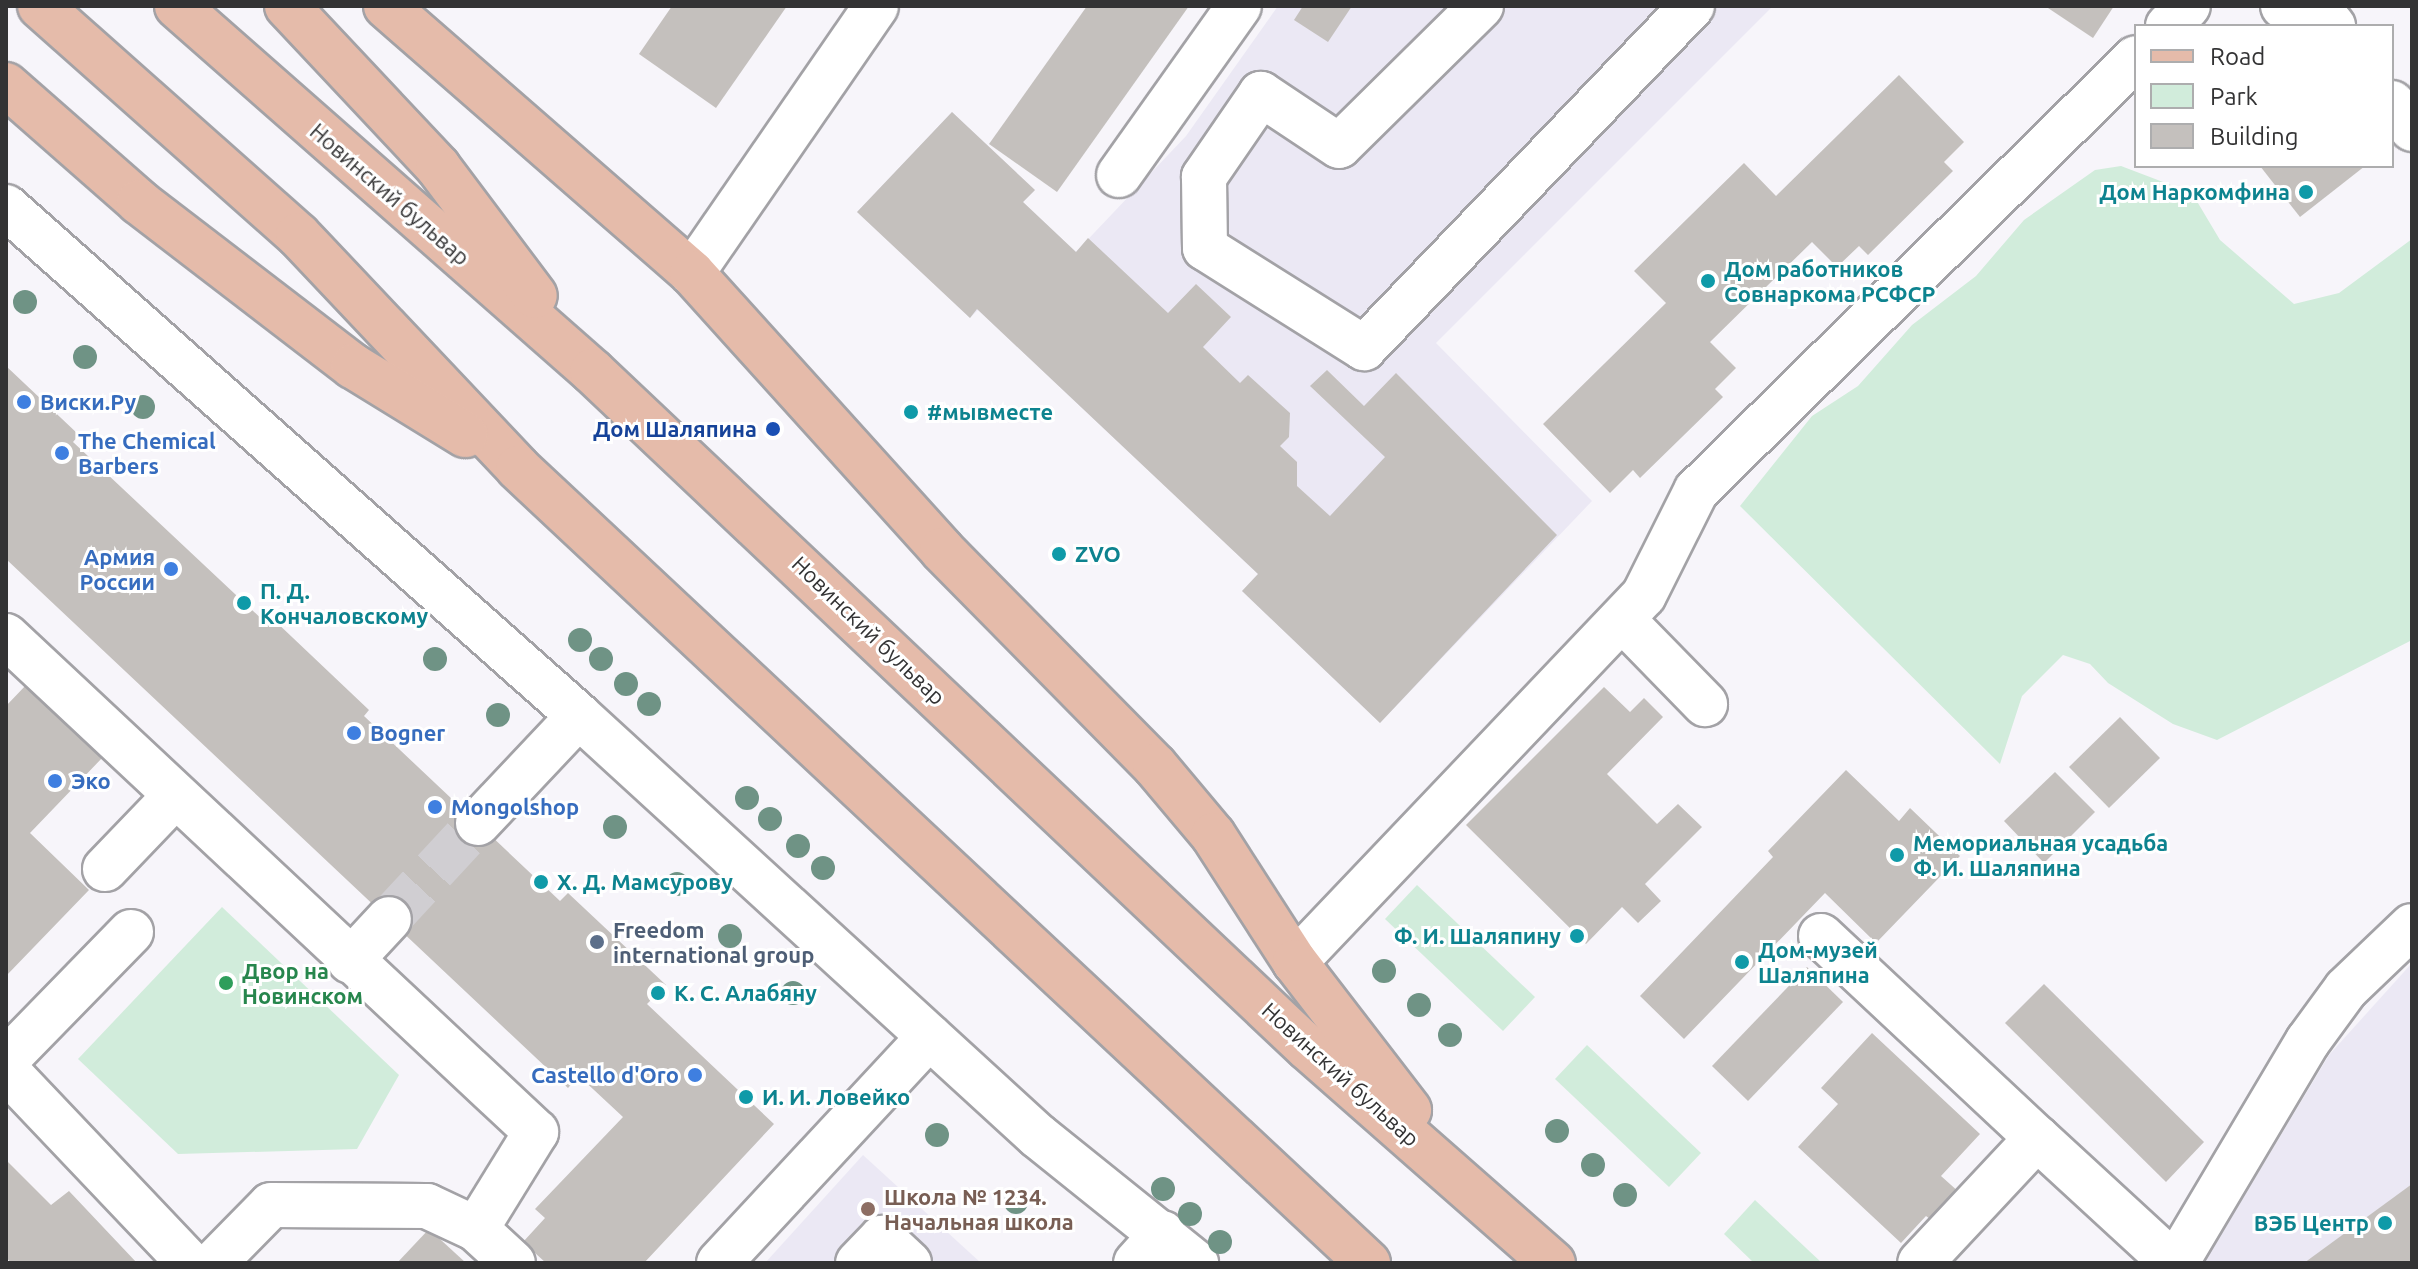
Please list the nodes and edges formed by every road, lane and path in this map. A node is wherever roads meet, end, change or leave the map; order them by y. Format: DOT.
graph roads {
  1 [pos="40,6"];
  2 [pos="177,6"];
  3 [pos="287,6"];
  4 [pos="386,6"];
  5 [pos="876,6"];
  6 [pos="1239,6"];
  7 [pos="1481,6"];
  8 [pos="1692,6"];
  9 [pos="2188,6"];
  10 [pos="2283,6"];
  11 [pos="2335,17"];
  12 [pos="2170,24"];
  13 [pos="2134,60"];
  14 [pos="6,85"];
  15 [pos="2394,106"];
  16 [pos="2412,129"];
  17 [pos="1119,175"];
  18 [pos="6,207"];
  19 [pos="692,273"];
  20 [pos="592,371"];
  21 [pos="518,468"];
  22 [pos="1622,619"];
  23 [pos="6,636"];
  24 [pos="1705,704"];
  25 [pos="579,716"];
  26 [pos="175,796"];
  27 [pos="478,823"];
  28 [pos="105,869"];
  29 [pos="389,919"];
  30 [pos="2412,926"];
  31 [pos="131,932"];
  32 [pos="1821,936"];
  33 [pos="350,961"];
  34 [pos="1295,962"];
  35 [pos="929,1037"];
  36 [pos="6,1060"];
  37 [pos="6,1070"];
  38 [pos="2037,1138"];
  39 [pos="1472,1191"];
  40 [pos="476,1229"];
  41 [pos="1149,1248"];
  42 [pos="189,1263"];
  43 [pos="214,1263"];
  44 [pos="513,1263"];
  45 [pos="719,1263"];
  46 [pos="858,1263"];
  47 [pos="909,1263"];
  48 [pos="1196,1263"];
  49 [pos="1368,1263"];
  50 [pos="1553,1263"];
  51 [pos="1920,1263"];
  52 [pos="2174,1263"];
  1 -- 21 [label="main road"];
  2 -- 20 [label="main road, Новинский бульвар"];
  3 -- 20 [label="main road"];
  4 -- 19 [label="main road"];
  5 -- 19 [label="street"];
  6 -- 17 [label="street"];
  7 -- 8 [label="street"];
  9 -- 12 [label="street"];
  10 -- 11 [label="street"];
  13 -- 22 [label="street"];
  14 -- 21 [label="main road"];
  15 -- 16 [label="street"];
  18 -- 25 [label="street"];
  19 -- 34 [label="main road"];
  20 -- 39 [label="main road, Новинский бульвар"];
  21 -- 49 [label="main road"];
  22 -- 24 [label="street"];
  22 -- 34 [label="street"];
  23 -- 26 [label="street"];
  25 -- 27 [label="street"];
  25 -- 35 [label="street"];
  26 -- 28 [label="street"];
  26 -- 33 [label="street"];
  29 -- 33 [label="street"];
  30 -- 52 [label="street"];
  31 -- 36 [label="street"];
  32 -- 38 [label="street"];
  33 -- 40 [label="street"];
  34 -- 39 [label="main road"];
  35 -- 41 [label="street"];
  35 -- 45 [label="street"];
  37 -- 42 [label="street"];
  38 -- 51 [label="street"];
  38 -- 52 [label="street"];
  39 -- 50 [label="main road, Новинский бульвар"];
  40 -- 43 [label="street"];
  40 -- 44 [label="street"];
  41 -- 48 [label="street"];
  46 -- 47 [label="street"];
}
